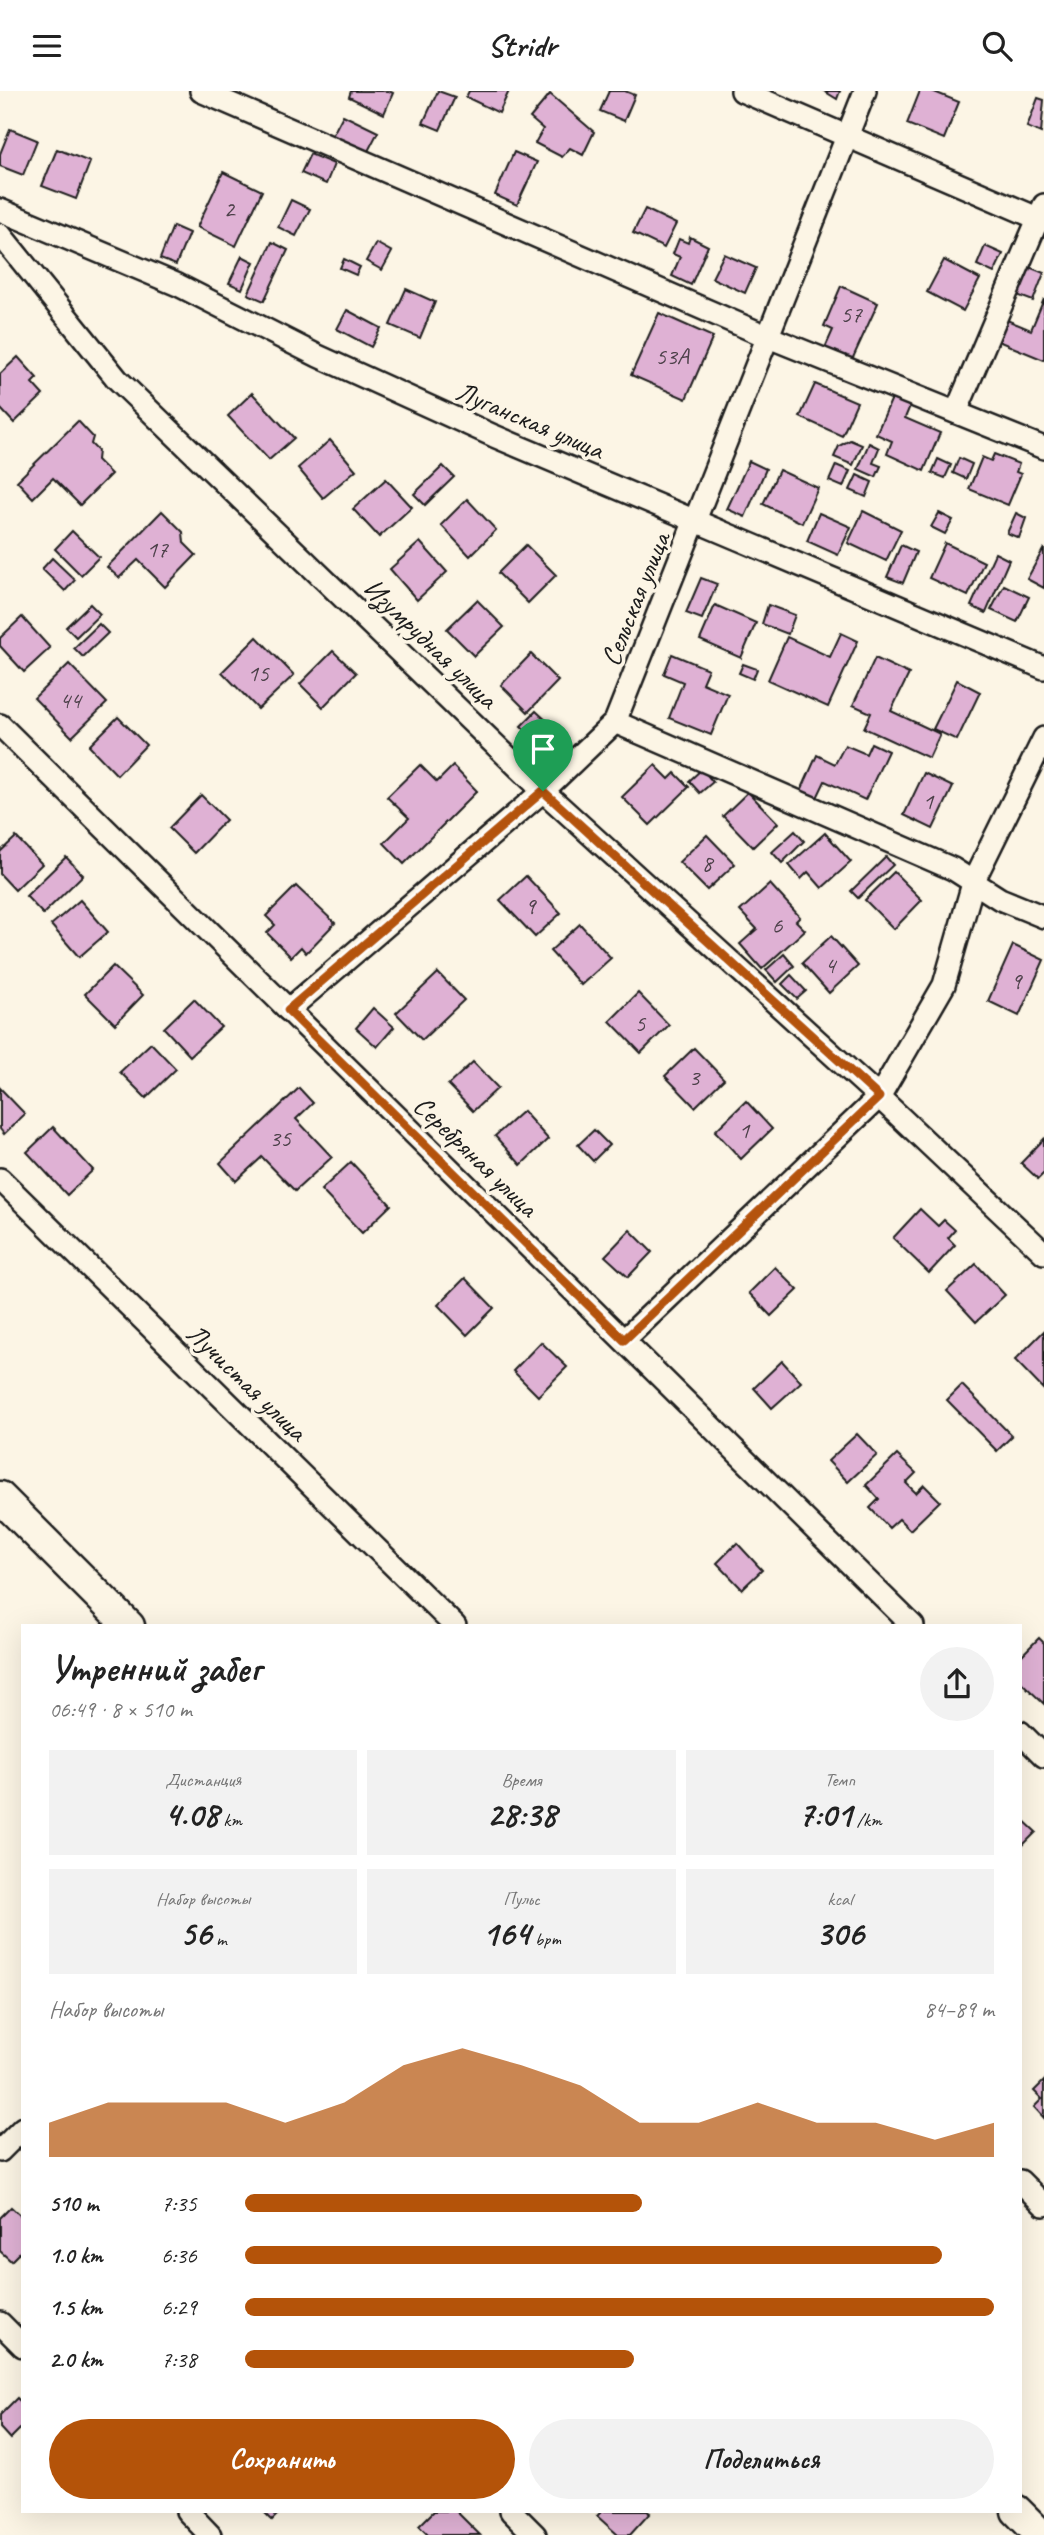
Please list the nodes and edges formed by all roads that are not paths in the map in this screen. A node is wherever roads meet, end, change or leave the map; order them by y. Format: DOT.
graph roads {
  1 [pos="201,91"];
  2 [pos="742,91"];
  3 [pos="865,91"];
  4 [pos="847,137"];
  5 [pos="0,210"];
  6 [pos="1042,215"];
  7 [pos="0,235"];
  8 [pos="766,336"];
  9 [pos="956,412"];
  10 [pos="1044,447"];
  11 [pos="697,522"];
  12 [pos="1044,668"];
  13 [pos="615,722"];
  14 [pos="0,725"];
  15 [pos="1044,739"];
  16 [pos="543,791"];
  17 [pos="974,880"];
  18 [pos="1044,917"];
  19 [pos="288,1010"];
  20 [pos="879,1097"];
  21 [pos="0,1179"];
  22 [pos="1044,1253"];
  23 [pos="624,1340"];
  24 [pos="0,1497"];
  25 [pos="127,1624"];
  26 [pos="453,1624"];
  27 [pos="911,1624"];
  28 [pos="1022,1734"];
  29 [pos="1044,1756"];
  30 [pos="21,2130"];
  31 [pos="0,2151"];
  32 [pos="1022,2183"];
  33 [pos="1044,2204"];
  34 [pos="0,2323"];
  35 [pos="21,2344"];
  36 [pos="189,2513"];
  37 [pos="513,2513"];
  38 [pos="1019,2513"];
  39 [pos="210,2535"];
  40 [pos="535,2535"];
  41 [pos="1041,2535"];
  1 -- 8 [label="street"];
  2 -- 4 [label="street"];
  3 -- 4 [label="street, Сельская улица"];
  4 -- 6 [label="street"];
  4 -- 8 [label="street, Сельская улица"];
  5 -- 11 [label="street, Луганская улица"];
  6 -- 9 [label="street"];
  7 -- 16 [label="street, Изумрудная улица"];
  8 -- 9 [label="street"];
  8 -- 11 [label="street, Сельская улица"];
  9 -- 10 [label="street"];
  11 -- 12 [label="street, Луганская улица"];
  11 -- 13 [label="street, Сельская улица"];
  13 -- 16 [label="street, Сельская улица"];
  13 -- 17 [label="street"];
  14 -- 19 [label="street, Серебряная улица"];
  15 -- 17 [label="street"];
  16 -- 19 [label="street, Сельская улица"];
  16 -- 20 [label="street, Изумрудная улица"];
  17 -- 18 [label="street"];
  17 -- 20 [label="street"];
  19 -- 23 [label="street, Серебряная улица"];
  20 -- 22 [label="street, Изумрудная улица"];
  20 -- 23 [label="street"];
  21 -- 26 [label="street, Лучистая улица"];
  23 -- 27 [label="street, Серебряная улица"];
  24 -- 25 [label="main road"];
  28 -- 29 [label="street"];
  30 -- 31 [label="street"];
  32 -- 33 [label="street"];
  34 -- 35 [label="street"];
  36 -- 39 [label="street"];
  37 -- 40 [label="street"];
  38 -- 41 [label="main road"];
}
